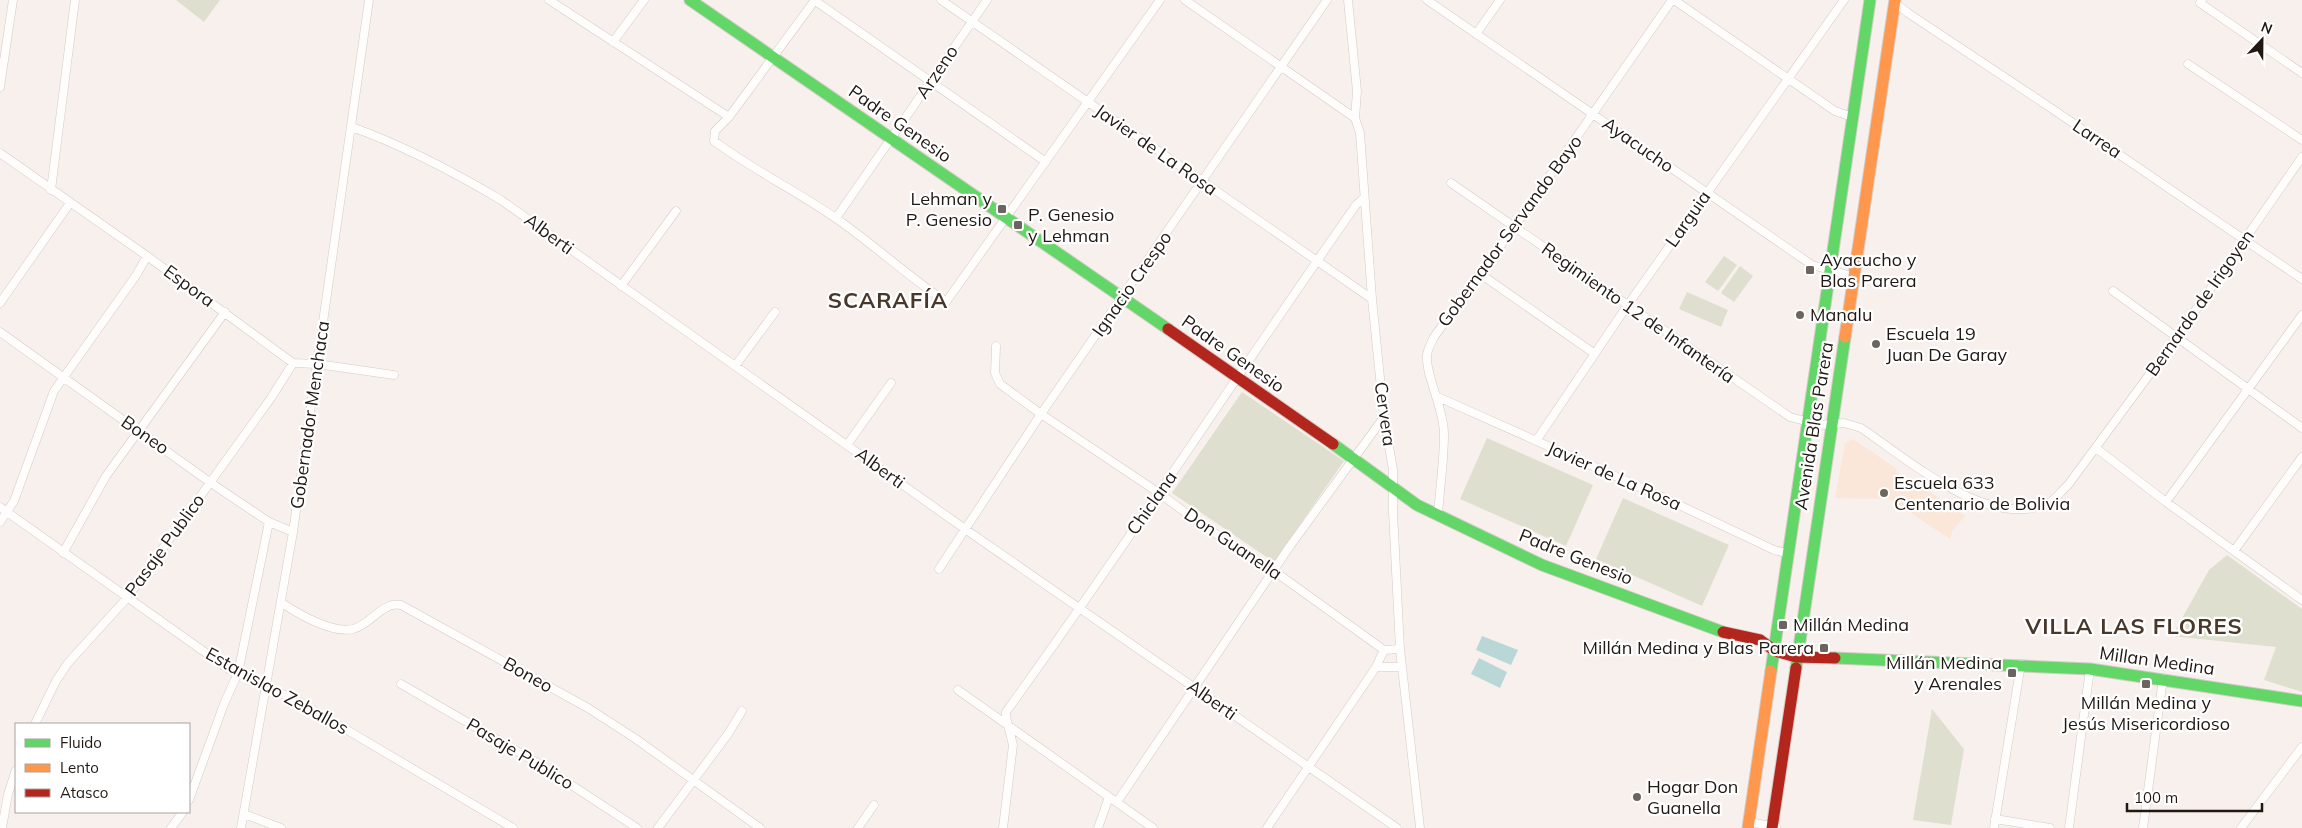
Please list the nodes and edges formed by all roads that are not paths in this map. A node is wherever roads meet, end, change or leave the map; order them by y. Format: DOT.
graph roads {
  1 [pos="13,0"];
  2 [pos="75,0"];
  3 [pos="369,0"];
  4 [pos="549,0"];
  5 [pos="644,0"];
  6 [pos="690,0"];
  7 [pos="814,0"];
  8 [pos="940,0"];
  9 [pos="987,0"];
  10 [pos="1160,0"];
  11 [pos="1185,0"];
  12 [pos="1327,0"];
  13 [pos="1348,0"];
  14 [pos="1427,0"];
  15 [pos="1500,0"];
  16 [pos="1673,0"];
  17 [pos="1844,0"];
  18 [pos="1870,0"];
  19 [pos="1894,1"];
  20 [pos="2201,2"];
  21 [pos="972,22"];
  22 [pos="1476,34"];
  23 [pos="613,42"];
  24 [pos="773,58"];
  25 [pos="2188,64"];
  26 [pos="1281,67"];
  27 [pos="2302,73"];
  28 [pos="1789,78"];
  29 [pos="931,82"];
  30 [pos="0,87"];
  31 [pos="1088,103"];
  32 [pos="1594,114"];
  33 [pos="729,117"];
  34 [pos="1852,117"];
  35 [pos="1355,118"];
  36 [pos="352,127"];
  37 [pos="891,140"];
  38 [pos="2302,140"];
  39 [pos="0,152"];
  40 [pos="2302,157"];
  41 [pos="1046,162"];
  42 [pos="1202,182"];
  43 [pos="1451,183"];
  44 [pos="52,190"];
  45 [pos="1707,193"];
  46 [pos="1364,198"];
  47 [pos="70,204"];
  48 [pos="676,211"];
  49 [pos="836,218"];
  50 [pos="1005,218"];
  51 [pos="1514,227"];
  52 [pos="2245,240"];
  53 [pos="147,256"];
  54 [pos="1316,262"];
  55 [pos="1830,271"];
  56 [pos="1479,273"];
  57 [pos="1855,277"];
  58 [pos="2302,279"];
  59 [pos="621,286"];
  60 [pos="2113,291"];
  61 [pos="1121,298"];
  62 [pos="1372,299"];
  63 [pos="0,304"];
  64 [pos="1627,306"];
  65 [pos="225,312"];
  66 [pos="775,312"];
  67 [pos="2302,315"];
  68 [pos="0,332"];
  69 [pos="2177,337"];
  70 [pos="996,346"];
  71 [pos="1595,354"];
  72 [pos="293,363"];
  73 [pos="317,364"];
  74 [pos="735,366"];
  75 [pos="394,375"];
  76 [pos="62,377"];
  77 [pos="1239,378"];
  78 [pos="892,383"];
  79 [pos="2248,389"];
  80 [pos="1438,397"];
  81 [pos="1041,414"];
  82 [pos="1384,417"];
  83 [pos="1808,423"];
  84 [pos="1832,424"];
  85 [pos="2302,428"];
  86 [pos="138,430"];
  87 [pos="1536,441"];
  88 [pos="847,445"];
  89 [pos="2096,448"];
  90 [pos="2302,457"];
  91 [pos="1352,459"];
  92 [pos="212,483"];
  93 [pos="1393,486"];
  94 [pos="1159,493"];
  95 [pos="2166,502"];
  96 [pos="3,510"];
  97 [pos="1438,514"];
  98 [pos="0,522"];
  99 [pos="269,522"];
  100 [pos="965,529"];
  101 [pos="293,532"];
  102 [pos="2234,551"];
  103 [pos="63,553"];
  104 [pos="1790,554"];
  105 [pos="939,569"];
  106 [pos="1274,571"];
  107 [pos="127,598"];
  108 [pos="2302,600"];
  109 [pos="282,603"];
  110 [pos="1079,608"];
  111 [pos="1400,649"];
  112 [pos="1384,650"];
  113 [pos="1774,651"];
  114 [pos="1796,657"];
  115 [pos="2021,664"];
  116 [pos="1376,667"];
  117 [pos="1402,667"];
  118 [pos="2090,669"];
  119 [pos="238,673"];
  120 [pos="2163,678"];
  121 [pos="401,684"];
  122 [pos="267,687"];
  123 [pos="1194,687"];
  124 [pos="958,690"];
  125 [pos="2302,701"];
  126 [pos="742,710"];
  127 [pos="35,723"];
  128 [pos="1008,726"];
  129 [pos="2302,747"];
  130 [pos="1308,767"];
  131 [pos="15,773"];
  132 [pos="694,780"];
  133 [pos="8,794"];
  134 [pos="190,797"];
  135 [pos="1109,798"];
  136 [pos="1116,802"];
  137 [pos="874,805"];
  138 [pos="0,806"];
  139 [pos="182,813"];
  140 [pos="244,814"];
  141 [pos="1995,819"];
  142 [pos="1749,825"];
  143 [pos="1774,827"];
  144 [pos="2,828"];
  145 [pos="171,828"];
  146 [pos="241,828"];
  147 [pos="281,828"];
  148 [pos="513,828"];
  149 [pos="637,828"];
  150 [pos="658,828"];
  151 [pos="760,828"];
  152 [pos="858,828"];
  153 [pos="1003,828"];
  154 [pos="1098,828"];
  155 [pos="1153,828"];
  156 [pos="1267,828"];
  157 [pos="1397,828"];
  158 [pos="1420,828"];
  159 [pos="1994,828"];
  160 [pos="2050,828"];
  161 [pos="2069,828"];
  162 [pos="2143,828"];
  163 [pos="2241,828"];
  1 -- 30 [label="street"];
  2 -- 44 [label="street"];
  3 -- 36 [label="street, Gobernador Menchaca"];
  4 -- 23 [label="street"];
  5 -- 23 [label="street"];
  6 -- 24 [label="street, Padre Genesio"];
  7 -- 24 [label="street"];
  7 -- 29 [label="street"];
  8 -- 21 [label="street, Javier de La Rosa"];
  9 -- 21 [label="street, Arzeno"];
  10 -- 31 [label="street"];
  11 -- 26 [label="street"];
  12 -- 26 [label="street, Ignacio Crespo"];
  13 -- 35 [label="street, Cervera"];
  14 -- 22 [label="street, Ayacucho"];
  15 -- 22 [label="street"];
  16 -- 28 [label="street"];
  16 -- 32 [label="street, Gobernador Servando Bayo"];
  17 -- 28 [label="street, Larguia"];
  18 -- 34 [label="street, Avenida Blas Parera"];
  19 -- 52 [label="street, Larrea"];
  19 -- 57 [label="street, Avenida Blas Parera"];
  20 -- 27 [label="street"];
  21 -- 29 [label="street, Arzeno"];
  21 -- 31 [label="street, Javier de La Rosa"];
  22 -- 32 [label="street, Ayacucho"];
  23 -- 33 [label="street"];
  24 -- 33 [label="street"];
  24 -- 37 [label="street, Padre Genesio"];
  25 -- 38 [label="street"];
  26 -- 35 [label="street"];
  26 -- 42 [label="street, Ignacio Crespo"];
  28 -- 34 [label="street"];
  28 -- 45 [label="street, Larguia"];
  29 -- 37 [label="street, Arzeno"];
  29 -- 41 [label="street"];
  31 -- 41 [label="street"];
  31 -- 42 [label="street, Javier de La Rosa"];
  32 -- 45 [label="street, Ayacucho"];
  32 -- 51 [label="street, Gobernador Servando Bayo"];
  33 -- 49 [label="street"];
  34 -- 55 [label="street, Avenida Blas Parera"];
  35 -- 46 [label="street, Cervera"];
  36 -- 59 [label="street, Alberti"];
  36 -- 73 [label="street, Gobernador Menchaca"];
  37 -- 49 [label="street, Arzeno"];
  37 -- 50 [label="street, Padre Genesio"];
  39 -- 44 [label="street, Espora"];
  40 -- 52 [label="street, Bernardo de Irigoyen"];
  41 -- 50 [label="street"];
  42 -- 54 [label="street, Javier de La Rosa"];
  42 -- 61 [label="street, Ignacio Crespo"];
  43 -- 51 [label="street, Regimiento 12 de Infantería"];
  44 -- 47 [label="street, Espora"];
  45 -- 55 [label="street, Ayacucho"];
  45 -- 64 [label="street, Larguia"];
  46 -- 54 [label="street, Chiclana"];
  46 -- 62 [label="street, Cervera"];
  47 -- 53 [label="street, Espora"];
  47 -- 63 [label="street"];
  48 -- 59 [label="street"];
  49 -- 50 [label="street"];
  50 -- 61 [label="street, Padre Genesio"];
  51 -- 56 [label="street, Gobernador Servando Bayo"];
  51 -- 64 [label="street, Regimiento 12 de Infantería"];
  52 -- 58 [label="street, Larrea"];
  52 -- 69 [label="street, Bernardo de Irigoyen"];
  53 -- 65 [label="street, Espora"];
  53 -- 76 [label="street"];
  54 -- 62 [label="street, Javier de La Rosa"];
  54 -- 77 [label="street, Chiclana"];
  55 -- 57 [label="street, Ayacucho"];
  55 -- 83 [label="street, Avenida Blas Parera"];
  56 -- 71 [label="street"];
  56 -- 80 [label="street, Gobernador Servando Bayo"];
  57 -- 84 [label="street, Avenida Blas Parera"];
  59 -- 74 [label="street, Alberti"];
  60 -- 69 [label="street"];
  61 -- 77 [label="street, Padre Genesio"];
  61 -- 81 [label="street, Ignacio Crespo"];
  62 -- 82 [label="street, Cervera"];
  64 -- 71 [label="street, Larguia"];
  64 -- 83 [label="street, Regimiento 12 de Infantería"];
  65 -- 72 [label="street, Espora"];
  65 -- 86 [label="street"];
  66 -- 74 [label="street"];
  67 -- 79 [label="street"];
  68 -- 76 [label="street, Boneo"];
  69 -- 79 [label="street"];
  69 -- 89 [label="street, Bernardo de Irigoyen"];
  70 -- 81 [label="street, Don Guanella"];
  71 -- 87 [label="street, Larguia"];
  72 -- 73 [label="street"];
  72 -- 92 [label="street, Pasaje Publico"];
  73 -- 75 [label="street"];
  73 -- 101 [label="street, Gobernador Menchaca"];
  74 -- 88 [label="street, Alberti"];
  76 -- 86 [label="street, Boneo"];
  76 -- 96 [label="street"];
  77 -- 91 [label="street, Padre Genesio"];
  77 -- 94 [label="street, Chiclana"];
  78 -- 88 [label="street"];
  79 -- 85 [label="street"];
  79 -- 95 [label="street"];
  80 -- 87 [label="street, Javier de La Rosa"];
  80 -- 97 [label="street, Gobernador Servando Bayo"];
  81 -- 94 [label="street, Don Guanella"];
  81 -- 100 [label="street, Ignacio Crespo"];
  82 -- 91 [label="street"];
  82 -- 93 [label="street, Cervera"];
  83 -- 84 [label="street, Regimiento 12 de Infantería"];
  83 -- 104 [label="street, Avenida Blas Parera"];
  84 -- 89 [label="street, Bernardo de Irigoyen"];
  84 -- 114 [label="street, Avenida Blas Parera"];
  86 -- 92 [label="street, Boneo"];
  86 -- 103 [label="street"];
  87 -- 104 [label="street, Javier de La Rosa"];
  88 -- 100 [label="street, Alberti"];
  89 -- 95 [label="street"];
  90 -- 102 [label="street"];
  91 -- 93 [label="street, Padre Genesio"];
  91 -- 106 [label="street"];
  92 -- 99 [label="street, Boneo"];
  92 -- 107 [label="street, Pasaje Publico"];
  93 -- 97 [label="street, Padre Genesio"];
  93 -- 111 [label="street, Cervera"];
  94 -- 106 [label="street, Don Guanella"];
  94 -- 110 [label="street, Chiclana"];
  95 -- 102 [label="street"];
  96 -- 98 [label="street"];
  96 -- 103 [label="street, Estanislao Zeballos"];
  97 -- 113 [label="street, Padre Genesio"];
  99 -- 101 [label="street, Boneo"];
  99 -- 119 [label="street"];
  100 -- 105 [label="street, Ignacio Crespo"];
  100 -- 110 [label="street, Alberti"];
  101 -- 109 [label="street, Gobernador Menchaca"];
  102 -- 108 [label="street"];
  103 -- 107 [label="street, Estanislao Zeballos"];
  104 -- 113 [label="street, Avenida Blas Parera"];
  106 -- 112 [label="street, Don Guanella"];
  106 -- 123 [label="street"];
  107 -- 119 [label="street, Estanislao Zeballos"];
  107 -- 127 [label="street, Pasaje Publico"];
  109 -- 122 [label="street, Gobernador Menchaca"];
  109 -- 132 [label="street, Boneo"];
  110 -- 123 [label="street, Alberti"];
  110 -- 128 [label="street, Chiclana"];
  111 -- 112 [label="street"];
  111 -- 117 [label="street, Cervera"];
  112 -- 116 [label="street"];
  113 -- 114 [label="street, Padre Genesio"];
  113 -- 142 [label="street, Avenida Blas Parera"];
  114 -- 115 [label="street, Millan Medina"];
  114 -- 143 [label="street, Avenida Blas Parera"];
  115 -- 118 [label="street, Millan Medina"];
  115 -- 141 [label="street"];
  116 -- 117 [label="street"];
  116 -- 130 [label="street"];
  117 -- 158 [label="street, Cervera"];
  118 -- 120 [label="street, Millan Medina"];
  118 -- 161 [label="street"];
  119 -- 122 [label="street, Estanislao Zeballos"];
  119 -- 134 [label="street"];
  120 -- 125 [label="street, Millan Medina"];
  120 -- 162 [label="street"];
  121 -- 149 [label="street, Pasaje Publico"];
  122 -- 140 [label="street, Gobernador Menchaca"];
  122 -- 148 [label="street, Estanislao Zeballos"];
  123 -- 130 [label="street, Alberti"];
  123 -- 136 [label="street"];
  124 -- 128 [label="street"];
  126 -- 132 [label="street"];
  128 -- 135 [label="street"];
  128 -- 153 [label="street, Chiclana"];
  129 -- 163 [label="street"];
  130 -- 156 [label="street"];
  130 -- 157 [label="street, Alberti"];
  131 -- 133 [label="street"];
  132 -- 150 [label="street"];
  132 -- 151 [label="street, Boneo"];
  133 -- 138 [label="street"];
  133 -- 144 [label="street"];
  135 -- 136 [label="street"];
  135 -- 154 [label="street"];
  136 -- 155 [label="street"];
  137 -- 152 [label="street"];
  139 -- 145 [label="street"];
  140 -- 146 [label="street, Gobernador Menchaca"];
  140 -- 147 [label="street"];
  141 -- 159 [label="street"];
  141 -- 160 [label="street"];
  142 -- 143 [label="street"];
}
